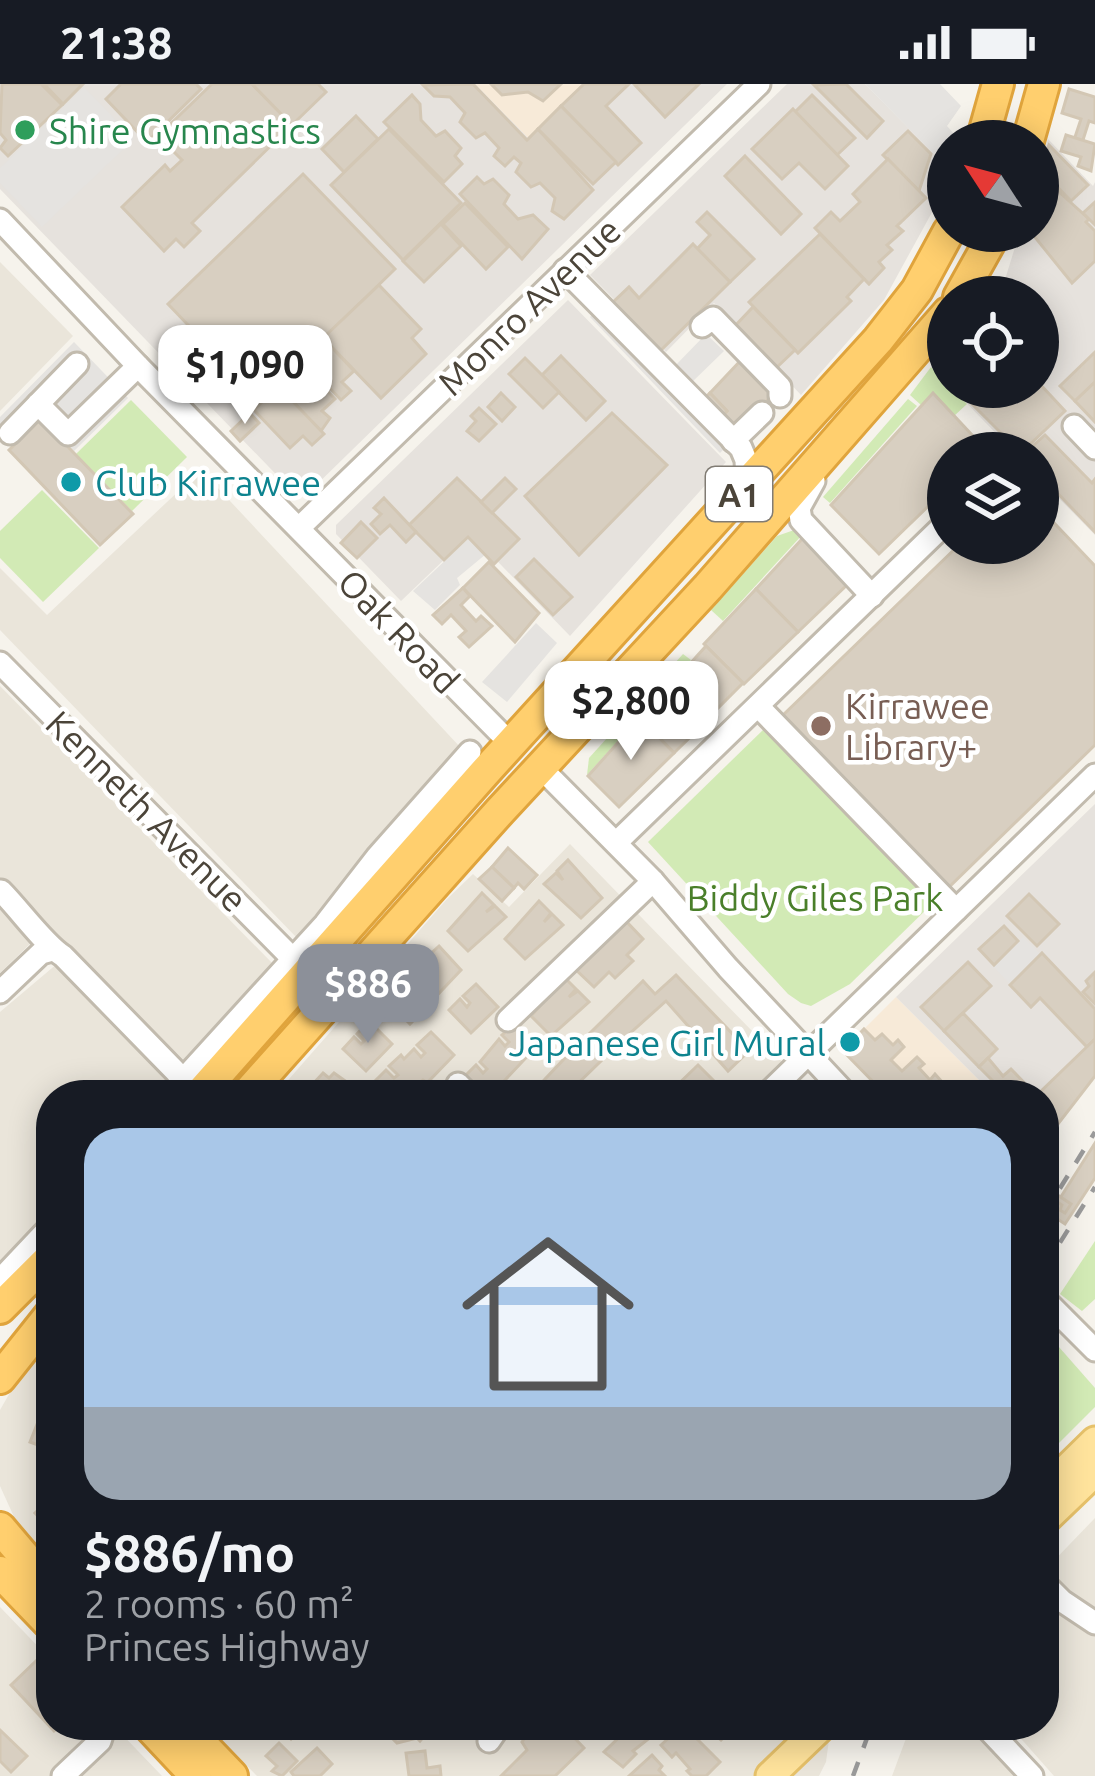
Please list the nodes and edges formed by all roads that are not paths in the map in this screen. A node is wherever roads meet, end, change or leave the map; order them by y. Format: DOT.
graph roads {
  1 [pos="759,84"];
  2 [pos="998,84"];
  3 [pos="1044,84"];
  4 [pos="988,120"];
  5 [pos="1034,120"];
  6 [pos="0,220"];
  7 [pos="938,252"];
  8 [pos="566,270"];
  9 [pos="700,329"];
  10 [pos="927,338"];
  11 [pos="77,364"];
  12 [pos="138,366"];
  13 [pos="780,396"];
  14 [pos="38,404"];
  15 [pos="762,413"];
  16 [pos="1074,426"];
  17 [pos="10,433"];
  18 [pos="733,441"];
  19 [pos="1095,448"];
  20 [pos="824,458"];
  21 [pos="748,484"];
  22 [pos="299,528"];
  23 [pos="927,542"];
  24 [pos="872,596"];
  25 [pos="0,663"];
  26 [pos="758,706"];
  27 [pos="705,740"];
  28 [pos="511,744"];
  29 [pos="470,752"];
  30 [pos="724,759"];
  31 [pos="541,767"];
  32 [pos="1095,775"];
  33 [pos="668,792"];
  34 [pos="616,843"];
  35 [pos="653,881"];
  36 [pos="1,891"];
  37 [pos="956,910"];
  38 [pos="52,950"];
  39 [pos="293,959"];
  40 [pos="0,992"];
  41 [pos="508,1020"];
  42 [pos="808,1054"];
  43 [pos="174,1080"];
  44 [pos="191,1080"];
  45 [pos="192,1080"];
  46 [pos="259,1080"];
  47 [pos="781,1080"];
  48 [pos="833,1080"];
  49 [pos="36,1242"];
  50 [pos="36,1272"];
  51 [pos="0,1280"];
  52 [pos="0,1308"];
  53 [pos="1059,1315"];
  54 [pos="36,1317"];
  55 [pos="36,1333"];
  56 [pos="0,1350"];
  57 [pos="1095,1350"];
  58 [pos="0,1378"];
  59 [pos="1095,1441"];
  60 [pos="1095,1472"];
  61 [pos="1059,1476"];
  62 [pos="1059,1507"];
  63 [pos="0,1532"];
  64 [pos="12,1566"];
  65 [pos="1059,1598"];
  66 [pos="36,1602"];
  67 [pos="1095,1623"];
  68 [pos="95,1740"];
  69 [pos="162,1740"];
  70 [pos="197,1740"];
  71 [pos="807,1740"];
  72 [pos="998,1740"];
  73 [pos="62,1776"];
  74 [pos="196,1776"];
  75 [pos="232,1776"];
  76 [pos="770,1776"];
  77 [pos="1032,1776"];
  1 -- 8 [label="street, Monro Avenue"];
  2 -- 4 [label="highway"];
  3 -- 5 [label="highway"];
  6 -- 12 [label="street, Oak Road"];
  7 -- 21 [label="highway, A1"];
  8 -- 18 [label="street"];
  8 -- 22 [label="street, Monro Avenue"];
  9 -- 13 [label="street"];
  10 -- 20 [label="highway, A1"];
  11 -- 14 [label="street"];
  12 -- 14 [label="street"];
  12 -- 22 [label="street, Oak Road"];
  14 -- 17 [label="street"];
  15 -- 18 [label="street"];
  16 -- 19 [label="street"];
  18 -- 21 [label="street"];
  20 -- 24 [label="street"];
  20 -- 31 [label="highway, A1"];
  21 -- 28 [label="highway, A1"];
  22 -- 28 [label="street, Oak Road"];
  23 -- 24 [label="street"];
  24 -- 26 [label="street"];
  25 -- 39 [label="street, Kenneth Avenue"];
  26 -- 33 [label="street"];
  26 -- 37 [label="street"];
  27 -- 33 [label="street"];
  28 -- 31 [label="highway, Oak Road"];
  28 -- 45 [label="highway, A1"];
  29 -- 39 [label="street"];
  30 -- 33 [label="street"];
  31 -- 34 [label="street, Oak Road"];
  31 -- 46 [label="highway, A1"];
  32 -- 37 [label="street"];
  33 -- 34 [label="street"];
  34 -- 35 [label="street, Oak Road"];
  35 -- 41 [label="street"];
  35 -- 42 [label="street, Oak Road"];
  36 -- 38 [label="street"];
  37 -- 42 [label="street"];
  38 -- 40 [label="street"];
  38 -- 43 [label="street"];
  39 -- 44 [label="street"];
  42 -- 47 [label="street"];
  42 -- 48 [label="street, Oak Road"];
  49 -- 51 [label="street"];
  50 -- 52 [label="highway"];
  53 -- 57 [label="street"];
  54 -- 56 [label="highway"];
  55 -- 58 [label="highway"];
  59 -- 61 [label="main road"];
  60 -- 62 [label="main road"];
  63 -- 64 [label="highway"];
  64 -- 66 [label="highway"];
  65 -- 67 [label="street"];
  68 -- 73 [label="street"];
  69 -- 74 [label="highway"];
  70 -- 75 [label="highway"];
  71 -- 76 [label="main road"];
  72 -- 77 [label="street"];
}
